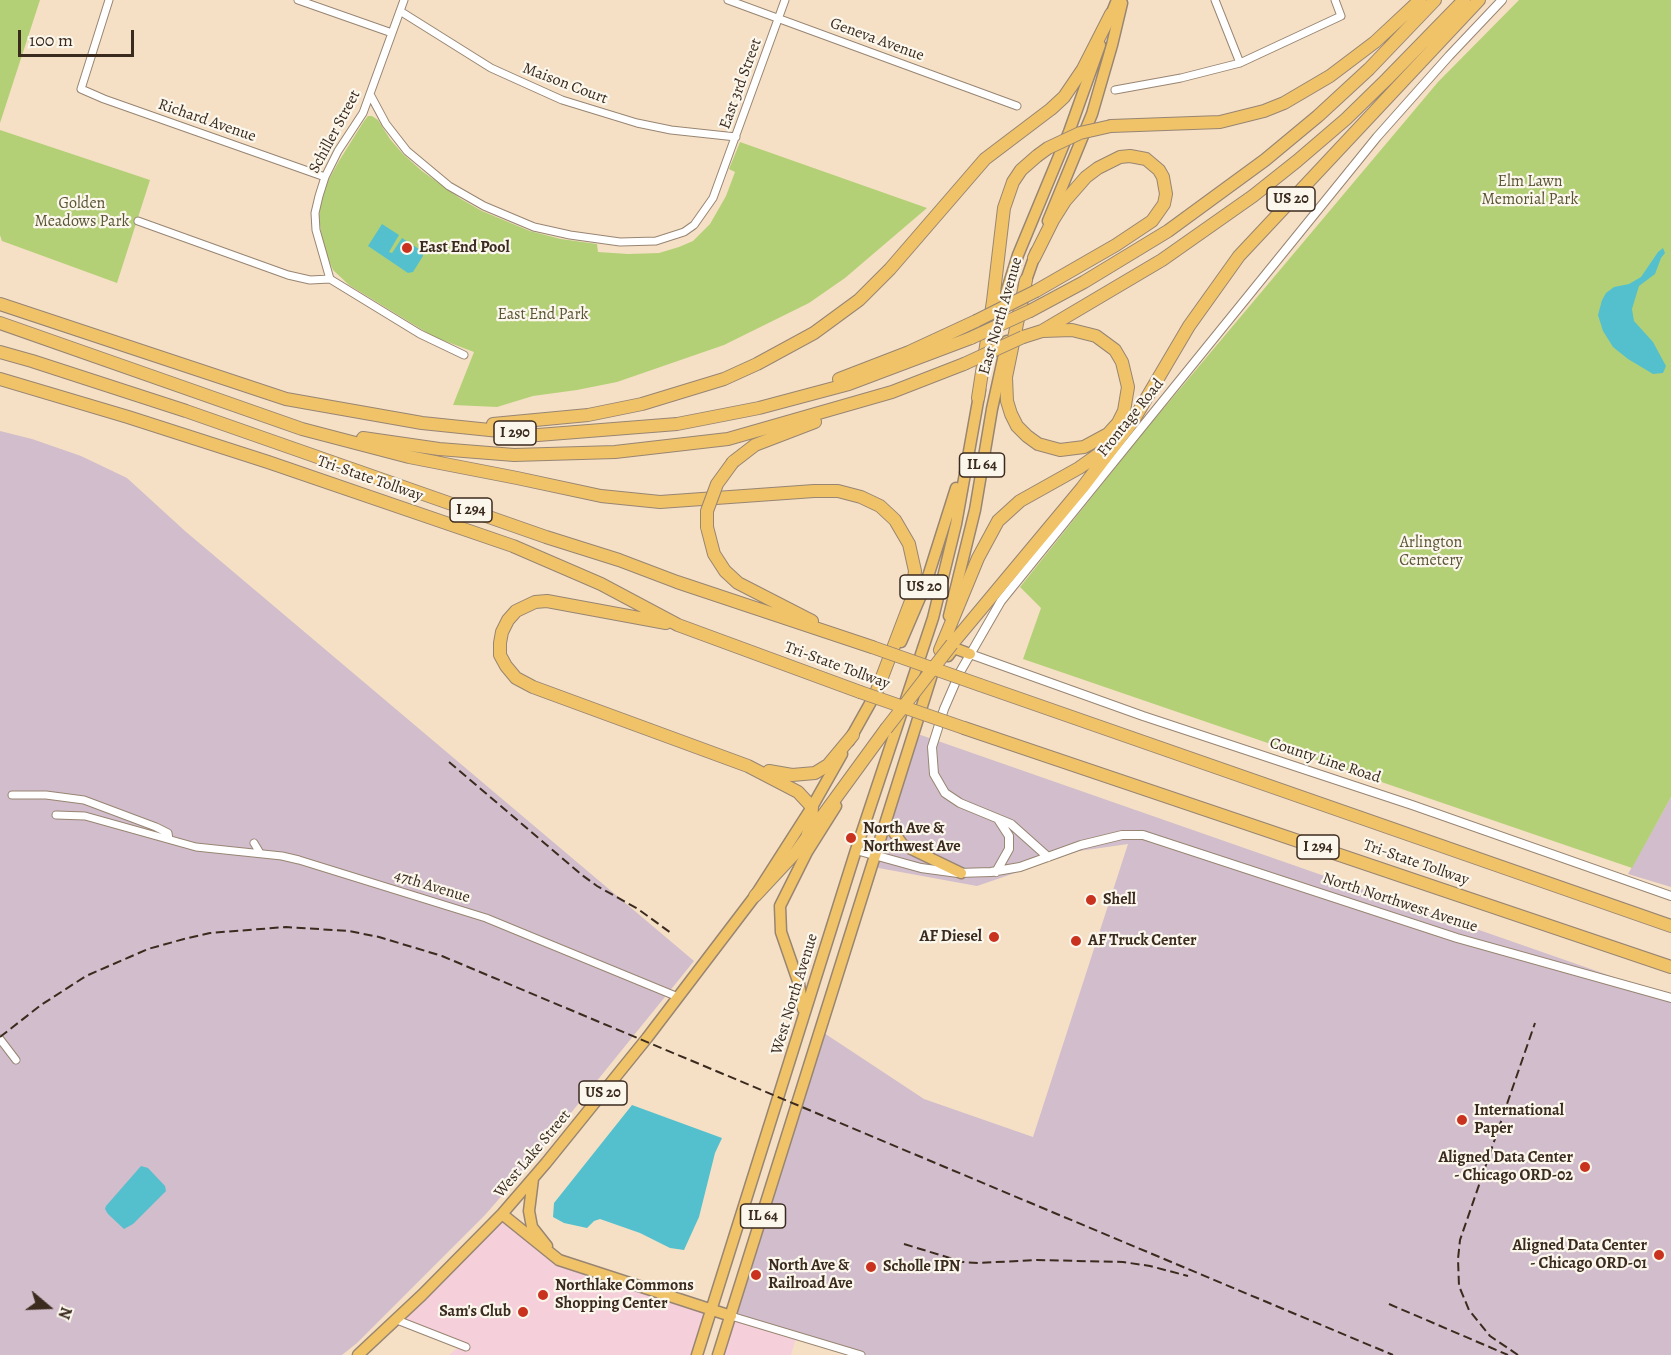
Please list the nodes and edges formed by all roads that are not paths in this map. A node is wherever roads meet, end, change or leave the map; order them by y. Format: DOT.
graph roads {
  1 [pos="109,0"];
  2 [pos="298,0"];
  3 [pos="404,0"];
  4 [pos="728,0"];
  5 [pos="785,0"];
  6 [pos="1117,0"];
  7 [pos="1122,0"];
  8 [pos="1215,0"];
  9 [pos="1335,0"];
  10 [pos="1420,0"];
  11 [pos="1435,0"];
  12 [pos="1464,0"];
  13 [pos="1479,0"];
  14 [pos="1502,0"];
  15 [pos="400,11"];
  16 [pos="1112,14"];
  17 [pos="779,18"];
  18 [pos="392,33"];
  19 [pos="1240,63"];
  20 [pos="1115,90"];
  21 [pos="370,96"];
  22 [pos="1017,106"];
  23 [pos="736,137"];
  24 [pos="325,177"];
  25 [pos="138,221"];
  26 [pos="1034,258"];
  27 [pos="330,279"];
  28 [pos="1026,280"];
  29 [pos="0,304"];
  30 [pos="0,323"];
  31 [pos="1042,331"];
  32 [pos="0,352"];
  33 [pos="464,355"];
  34 [pos="0,379"];
  35 [pos="892,392"];
  36 [pos="978,398"];
  37 [pos="759,408"];
  38 [pos="1133,422"];
  39 [pos="973,424"];
  40 [pos="458,427"];
  41 [pos="303,429"];
  42 [pos="678,625"];
  43 [pos="842,638"];
  44 [pos="925,644"];
  45 [pos="947,650"];
  46 [pos="970,654"];
  47 [pos="876,693"];
  48 [pos="888,729"];
  49 [pos="852,735"];
  50 [pos="748,766"];
  51 [pos="12,795"];
  52 [pos="812,807"];
  53 [pos="56,815"];
  54 [pos="998,819"];
  55 [pos="887,823"];
  56 [pos="807,837"];
  57 [pos="168,839"];
  58 [pos="255,843"];
  59 [pos="856,849"];
  60 [pos="260,853"];
  61 [pos="877,856"];
  62 [pos="1048,857"];
  63 [pos="996,872"];
  64 [pos="961,873"];
  65 [pos="755,896"];
  66 [pos="1671,896"];
  67 [pos="1671,926"];
  68 [pos="1671,967"];
  69 [pos="678,997"];
  70 [pos="1671,998"];
  71 [pos="803,1019"];
  72 [pos="0,1039"];
  73 [pos="16,1060"];
  74 [pos="533,1179"];
  75 [pos="502,1214"];
  76 [pos="559,1260"];
  77 [pos="712,1310"];
  78 [pos="731,1316"];
  79 [pos="397,1320"];
  80 [pos="466,1347"];
  81 [pos="358,1355"];
  82 [pos="697,1355"];
  83 [pos="718,1355"];
  84 [pos="861,1355"];
  1 -- 24 [label="street, Richard Avenue"];
  2 -- 18 [label="street"];
  3 -- 15 [label="street, Schiller Street"];
  4 -- 17 [label="street, Geneva Avenue"];
  5 -- 17 [label="street, East 3rd Street"];
  6 -- 16 [label="main road, East North Avenue"];
  7 -- 26 [label="main road, East North Avenue / IL 64"];
  8 -- 19 [label="street"];
  9 -- 19 [label="street"];
  10 -- 36 [label="highway, US 20, bridge"];
  11 -- 37 [label="highway, I 290, bridge"];
  12 -- 31 [label="highway, I 290"];
  13 -- 38 [label="highway, US 20"];
  14 -- 46 [label="street, Frontage Road"];
  15 -- 18 [label="street, Schiller Street"];
  15 -- 23 [label="street, Maison Court"];
  16 -- 36 [label="main road, East North Avenue"];
  16 -- 40 [label="highway"];
  17 -- 22 [label="street, Geneva Avenue"];
  17 -- 23 [label="street, East 3rd Street"];
  18 -- 21 [label="street, Schiller Street"];
  19 -- 20 [label="street"];
  21 -- 23 [label="street, East 3rd Street"];
  21 -- 24 [label="street, Schiller Street"];
  24 -- 27 [label="street, Schiller Street"];
  25 -- 27 [label="street"];
  26 -- 28 [label="main road, East North Avenue / IL 64"];
  26 -- 37 [label="highway, bridge"];
  27 -- 33 [label="street"];
  28 -- 31 [label="highway"];
  28 -- 45 [label="main road, East North Avenue / IL 64"];
  29 -- 40 [label="highway, I 290"];
  30 -- 41 [label="highway, I 290"];
  31 -- 35 [label="highway, I 290, bridge"];
  32 -- 43 [label="highway, Tri-State Tollway / I 294"];
  34 -- 42 [label="highway, Tri-State Tollway / I 294"];
  35 -- 41 [label="highway, I 290"];
  35 -- 43 [label="highway, bridge"];
  36 -- 39 [label="main road, East North Avenue / US 20"];
  37 -- 40 [label="highway, I 290"];
  38 -- 45 [label="highway, US 20"];
  38 -- 45 [label="highway"];
  39 -- 44 [label="main road, East North Avenue / IL 64"];
  39 -- 47 [label="main road, US 20"];
  41 -- 47 [label="highway"];
  42 -- 50 [label="highway"];
  42 -- 68 [label="highway, Tri-State Tollway / I 294, bridge"];
  43 -- 67 [label="highway, Tri-State Tollway / I 294, bridge"];
  44 -- 59 [label="main road, West North Avenue / IL 64"];
  45 -- 46 [label="main road"];
  45 -- 48 [label="highway, US 20, bridge"];
  45 -- 55 [label="main road, IL 64"];
  46 -- 54 [label="street, Frontage Road"];
  46 -- 66 [label="street, County Line Road"];
  47 -- 49 [label="main road, US 20"];
  48 -- 56 [label="highway, US 20"];
  48 -- 71 [label="main road"];
  49 -- 50 [label="highway"];
  49 -- 52 [label="main road, US 20"];
  50 -- 52 [label="highway"];
  51 -- 57 [label="street, 47th Avenue"];
  52 -- 56 [label="highway"];
  52 -- 65 [label="main road, US 20"];
  53 -- 57 [label="street, 47th Avenue"];
  54 -- 62 [label="street, Frontage Road"];
  54 -- 63 [label="street"];
  55 -- 61 [label="main road, IL 64"];
  55 -- 64 [label="main road"];
  56 -- 65 [label="highway, US 20"];
  57 -- 60 [label="street, 47th Avenue"];
  58 -- 60 [label="street"];
  59 -- 61 [label="street, North Northwest Avenue"];
  59 -- 71 [label="main road, West North Avenue / IL 64"];
  60 -- 69 [label="street, 47th Avenue"];
  61 -- 64 [label="street, North Northwest Avenue"];
  61 -- 78 [label="main road, IL 64"];
  62 -- 63 [label="street, North Northwest Avenue"];
  62 -- 70 [label="street, North Northwest Avenue"];
  63 -- 64 [label="street, North Northwest Avenue"];
  65 -- 69 [label="main road, West Lake Street / US 20"];
  69 -- 74 [label="main road, West Lake Street / US 20"];
  71 -- 77 [label="main road, West North Avenue / IL 64"];
  72 -- 73 [label="street"];
  74 -- 75 [label="main road, West Lake Street / US 20"];
  74 -- 76 [label="main road"];
  75 -- 76 [label="main road"];
  75 -- 79 [label="main road, West Lake Street / US 20"];
  76 -- 77 [label="main road"];
  77 -- 78 [label="main road"];
  77 -- 82 [label="main road, West North Avenue / IL 64"];
  78 -- 83 [label="main road, IL 64"];
  78 -- 84 [label="street"];
  79 -- 80 [label="street"];
  79 -- 81 [label="main road, West Lake Street / US 20"];
}
